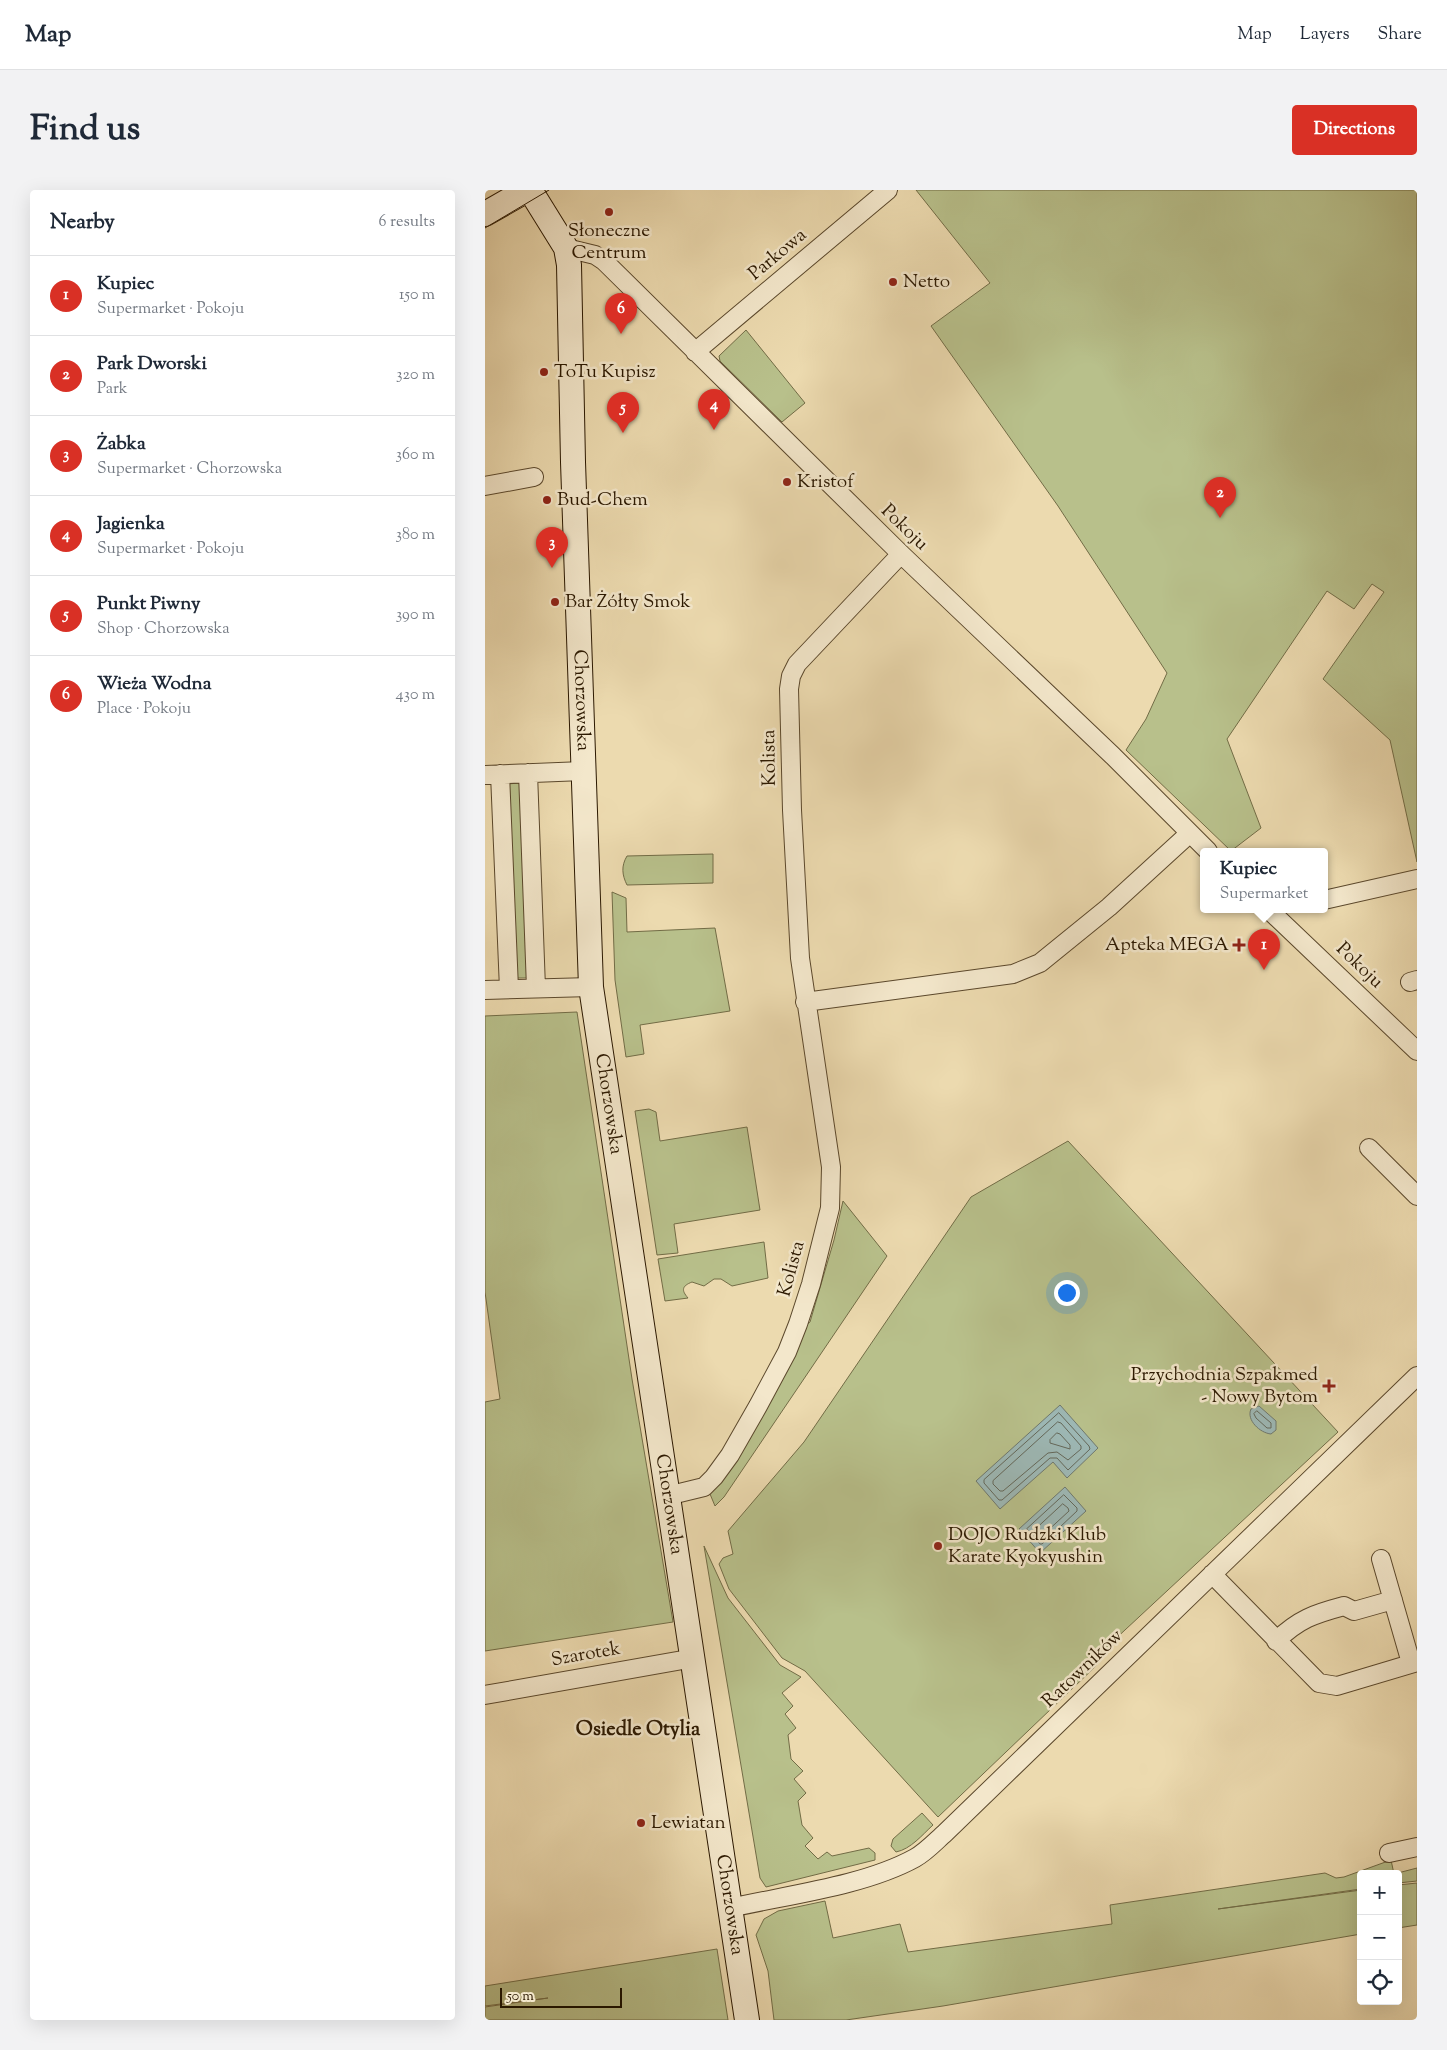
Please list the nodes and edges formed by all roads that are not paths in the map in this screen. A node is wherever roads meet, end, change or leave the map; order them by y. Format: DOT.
graph roads {
  1 [pos="528,190"];
  2 [pos="888,190"];
  3 [pos="485,214"];
  4 [pos="566,248"];
  5 [pos="695,352"];
  6 [pos="534,477"];
  7 [pos="485,486"];
  8 [pos="901,554"];
  9 [pos="583,772"];
  10 [pos="528,773"];
  11 [pos="493,774"];
  12 [pos="1190,834"];
  13 [pos="1205,848"];
  14 [pos="1417,879"];
  15 [pos="1328,899"];
  16 [pos="1278,913"];
  17 [pos="591,987"];
  18 [pos="536,988"];
  19 [pos="509,989"];
  20 [pos="485,990"];
  21 [pos="805,1002"];
  22 [pos="1417,1052"];
  23 [pos="1369,1148"];
  24 [pos="1417,1196"];
  25 [pos="1417,1376"];
  26 [pos="667,1496"];
  27 [pos="1381,1559"];
  28 [pos="1212,1574"];
  29 [pos="1393,1600"];
  30 [pos="1276,1641"];
  31 [pos="694,1658"];
  32 [pos="1414,1662"];
  33 [pos="485,1695"];
  34 [pos="1417,1847"];
  35 [pos="1389,1853"];
  36 [pos="730,1908"];
  37 [pos="747,2020"];
  1 -- 3 [label="street"];
  1 -- 4 [label="street, Chorzowska"];
  2 -- 5 [label="street, Parkowa"];
  4 -- 5 [label="street, Pokoju"];
  4 -- 9 [label="street, Chorzowska"];
  5 -- 8 [label="street, Pokoju"];
  6 -- 7 [label="street"];
  8 -- 12 [label="street, Pokoju"];
  8 -- 21 [label="street, Kolista"];
  9 -- 10 [label="street"];
  9 -- 17 [label="street, Chorzowska"];
  10 -- 11 [label="street"];
  10 -- 18 [label="street"];
  11 -- 19 [label="street"];
  12 -- 13 [label="street, Pokoju"];
  12 -- 21 [label="street"];
  14 -- 15 [label="street"];
  16 -- 22 [label="street, Pokoju"];
  17 -- 18 [label="street"];
  17 -- 26 [label="street, Chorzowska"];
  18 -- 19 [label="street"];
  19 -- 20 [label="street"];
  21 -- 26 [label="street, Kolista"];
  23 -- 24 [label="street"];
  25 -- 28 [label="street, Ratowników"];
  26 -- 31 [label="street, Chorzowska"];
  27 -- 29 [label="street"];
  28 -- 30 [label="street"];
  28 -- 36 [label="street, Ratowników"];
  29 -- 30 [label="street"];
  29 -- 32 [label="street"];
  30 -- 32 [label="street"];
  31 -- 33 [label="street, Szarotek"];
  31 -- 36 [label="street, Chorzowska"];
  34 -- 35 [label="street"];
  36 -- 37 [label="street, Chorzowska"];
}
